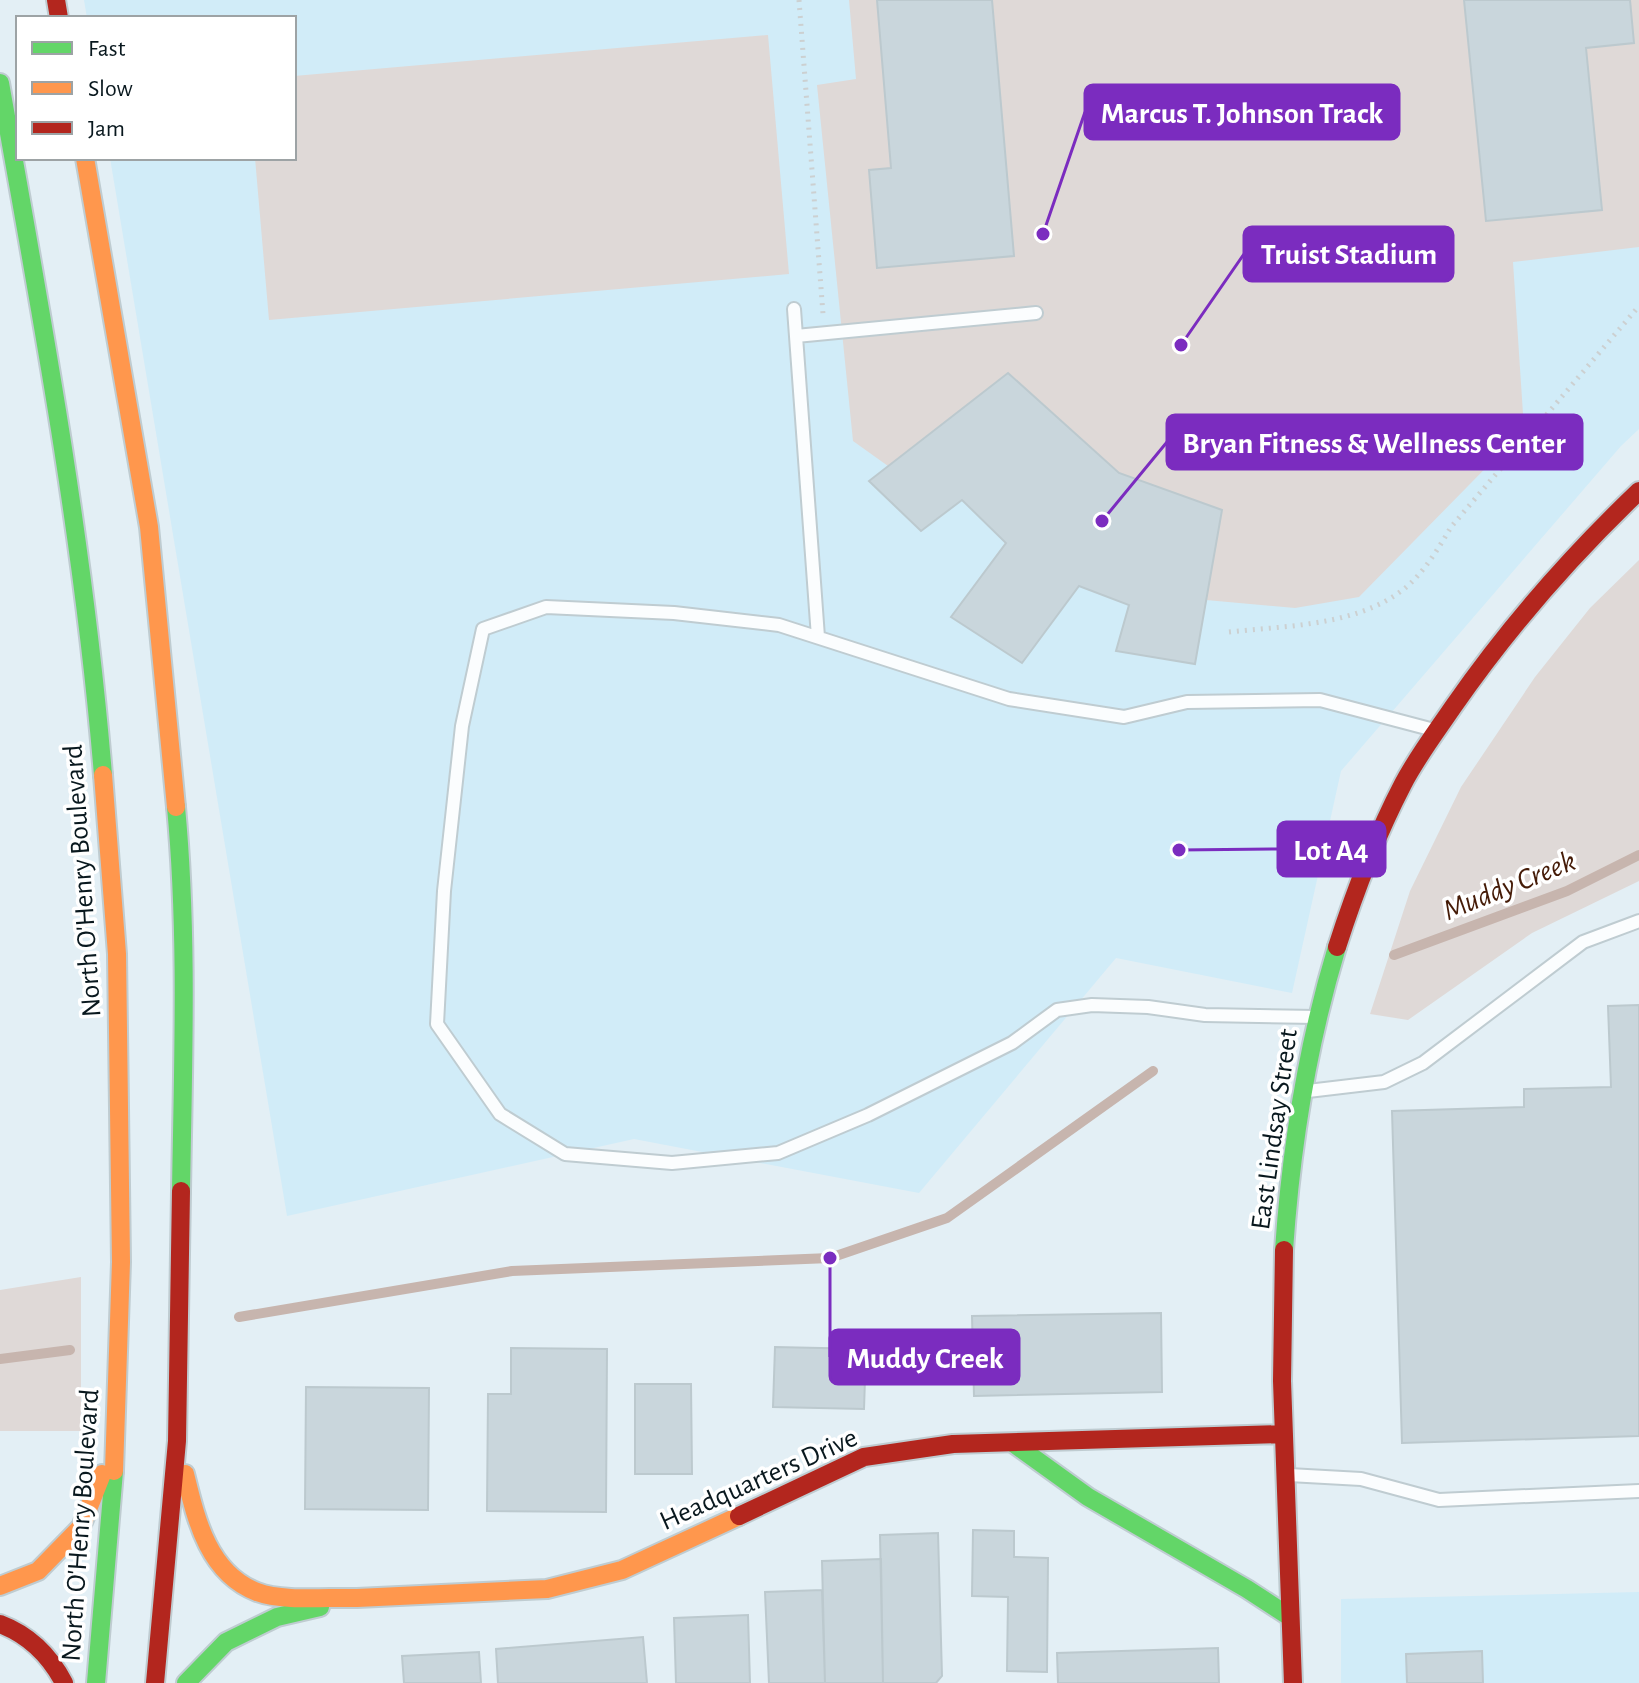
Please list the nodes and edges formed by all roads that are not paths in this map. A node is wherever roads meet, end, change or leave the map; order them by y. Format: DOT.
graph roads {
  1 [pos="0,83"];
  2 [pos="85,160"];
  3 [pos="794,309"];
  4 [pos="1036,313"];
  5 [pos="796,336"];
  6 [pos="1639,491"];
  7 [pos="818,637"];
  8 [pos="1437,731"];
  9 [pos="1639,921"];
  10 [pos="1316,1017"];
  11 [pos="1300,1092"];
  12 [pos="1284,1434"];
  13 [pos="117,1435"];
  14 [pos="177,1441"];
  15 [pos="1013,1443"];
  16 [pos="1285,1475"];
  17 [pos="1639,1491"];
  18 [pos="0,1586"];
  19 [pos="357,1598"];
  20 [pos="1290,1617"];
  21 [pos="0,1624"];
  22 [pos="64,1683"];
  23 [pos="96,1683"];
  24 [pos="155,1683"];
  25 [pos="186,1683"];
  26 [pos="1293,1683"];
  1 -- 13 [label="main road, North O'Henry Boulevard"];
  2 -- 14 [label="main road"];
  3 -- 5 [label="lane"];
  4 -- 5 [label="lane"];
  5 -- 7 [label="lane"];
  6 -- 8 [label="main road, East Lindsay Street"];
  7 -- 8 [label="lane"];
  7 -- 10 [label="lane"];
  8 -- 10 [label="main road, East Lindsay Street"];
  9 -- 11 [label="lane"];
  10 -- 11 [label="main road, East Lindsay Street"];
  11 -- 12 [label="main road, East Lindsay Street"];
  12 -- 15 [label="main road, Headquarters Drive"];
  12 -- 16 [label="main road, East Lindsay Street"];
  13 -- 18 [label="main road"];
  13 -- 23 [label="main road, North O'Henry Boulevard"];
  14 -- 19 [label="main road"];
  14 -- 24 [label="main road"];
  15 -- 19 [label="main road, Headquarters Drive"];
  15 -- 20 [label="main road"];
  16 -- 17 [label="lane"];
  16 -- 20 [label="main road, East Lindsay Street"];
  19 -- 25 [label="main road"];
  20 -- 26 [label="main road, East Lindsay Street"];
  21 -- 22 [label="main road"];
}
